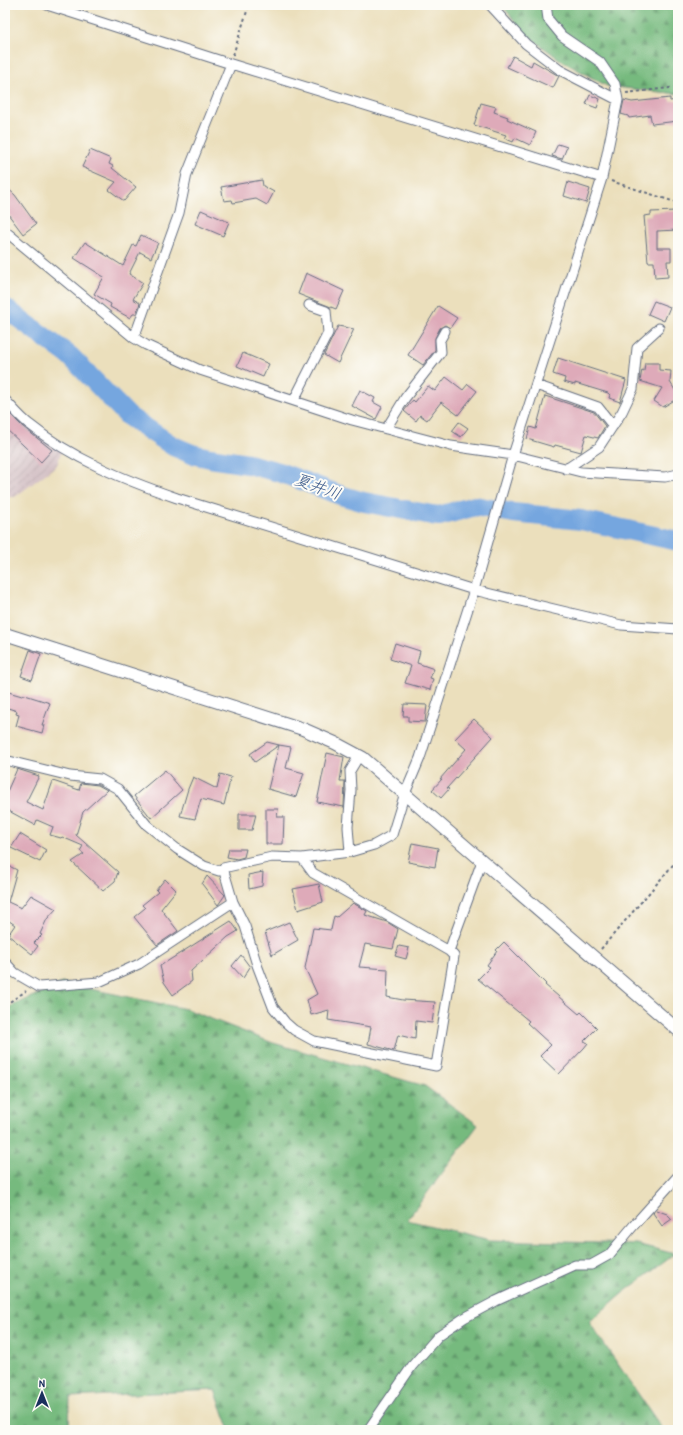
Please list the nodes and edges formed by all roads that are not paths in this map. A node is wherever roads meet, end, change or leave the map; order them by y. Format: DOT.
graph roads {
  1 [pos="47,5"];
  2 [pos="490,5"];
  3 [pos="546,5"];
  4 [pos="231,64"];
  5 [pos="617,97"];
  6 [pos="602,178"];
  7 [pos="5,231"];
  8 [pos="308,305"];
  9 [pos="658,328"];
  10 [pos="445,331"];
  11 [pos="134,338"];
  12 [pos="536,385"];
  13 [pos="5,400"];
  14 [pos="294,400"];
  15 [pos="613,426"];
  16 [pos="386,429"];
  17 [pos="513,455"];
  18 [pos="566,469"];
  19 [pos="678,474"];
  20 [pos="474,590"];
  21 [pos="678,629"];
  22 [pos="5,634"];
  23 [pos="359,756"];
  24 [pos="5,760"];
  25 [pos="404,796"];
  26 [pos="350,852"];
  27 [pos="302,858"];
  28 [pos="482,861"];
  29 [pos="223,868"];
  30 [pos="233,902"];
  31 [pos="449,951"];
  32 [pos="5,962"];
  33 [pos="678,1030"];
  34 [pos="678,1176"];
  35 [pos="368,1430"];
  1 -- 4 [label="street"];
  2 -- 5 [label="street"];
  3 -- 5 [label="street"];
  4 -- 6 [label="street"];
  4 -- 11 [label="street"];
  5 -- 6 [label="street"];
  6 -- 12 [label="street"];
  7 -- 11 [label="street"];
  8 -- 14 [label="street"];
  9 -- 15 [label="street"];
  10 -- 16 [label="street"];
  11 -- 14 [label="street"];
  12 -- 15 [label="street"];
  12 -- 17 [label="street"];
  13 -- 20 [label="street"];
  14 -- 16 [label="street"];
  15 -- 18 [label="street"];
  16 -- 17 [label="street"];
  17 -- 18 [label="street"];
  17 -- 20 [label="street"];
  18 -- 19 [label="street"];
  20 -- 21 [label="street"];
  20 -- 25 [label="street"];
  22 -- 23 [label="street"];
  23 -- 25 [label="street"];
  23 -- 26 [label="street"];
  24 -- 29 [label="street"];
  25 -- 26 [label="street"];
  25 -- 28 [label="street"];
  26 -- 27 [label="street"];
  27 -- 29 [label="street"];
  27 -- 31 [label="street"];
  28 -- 31 [label="street"];
  28 -- 33 [label="street"];
  29 -- 30 [label="street"];
  30 -- 31 [label="street"];
  30 -- 32 [label="street"];
  34 -- 35 [label="street"];
}
